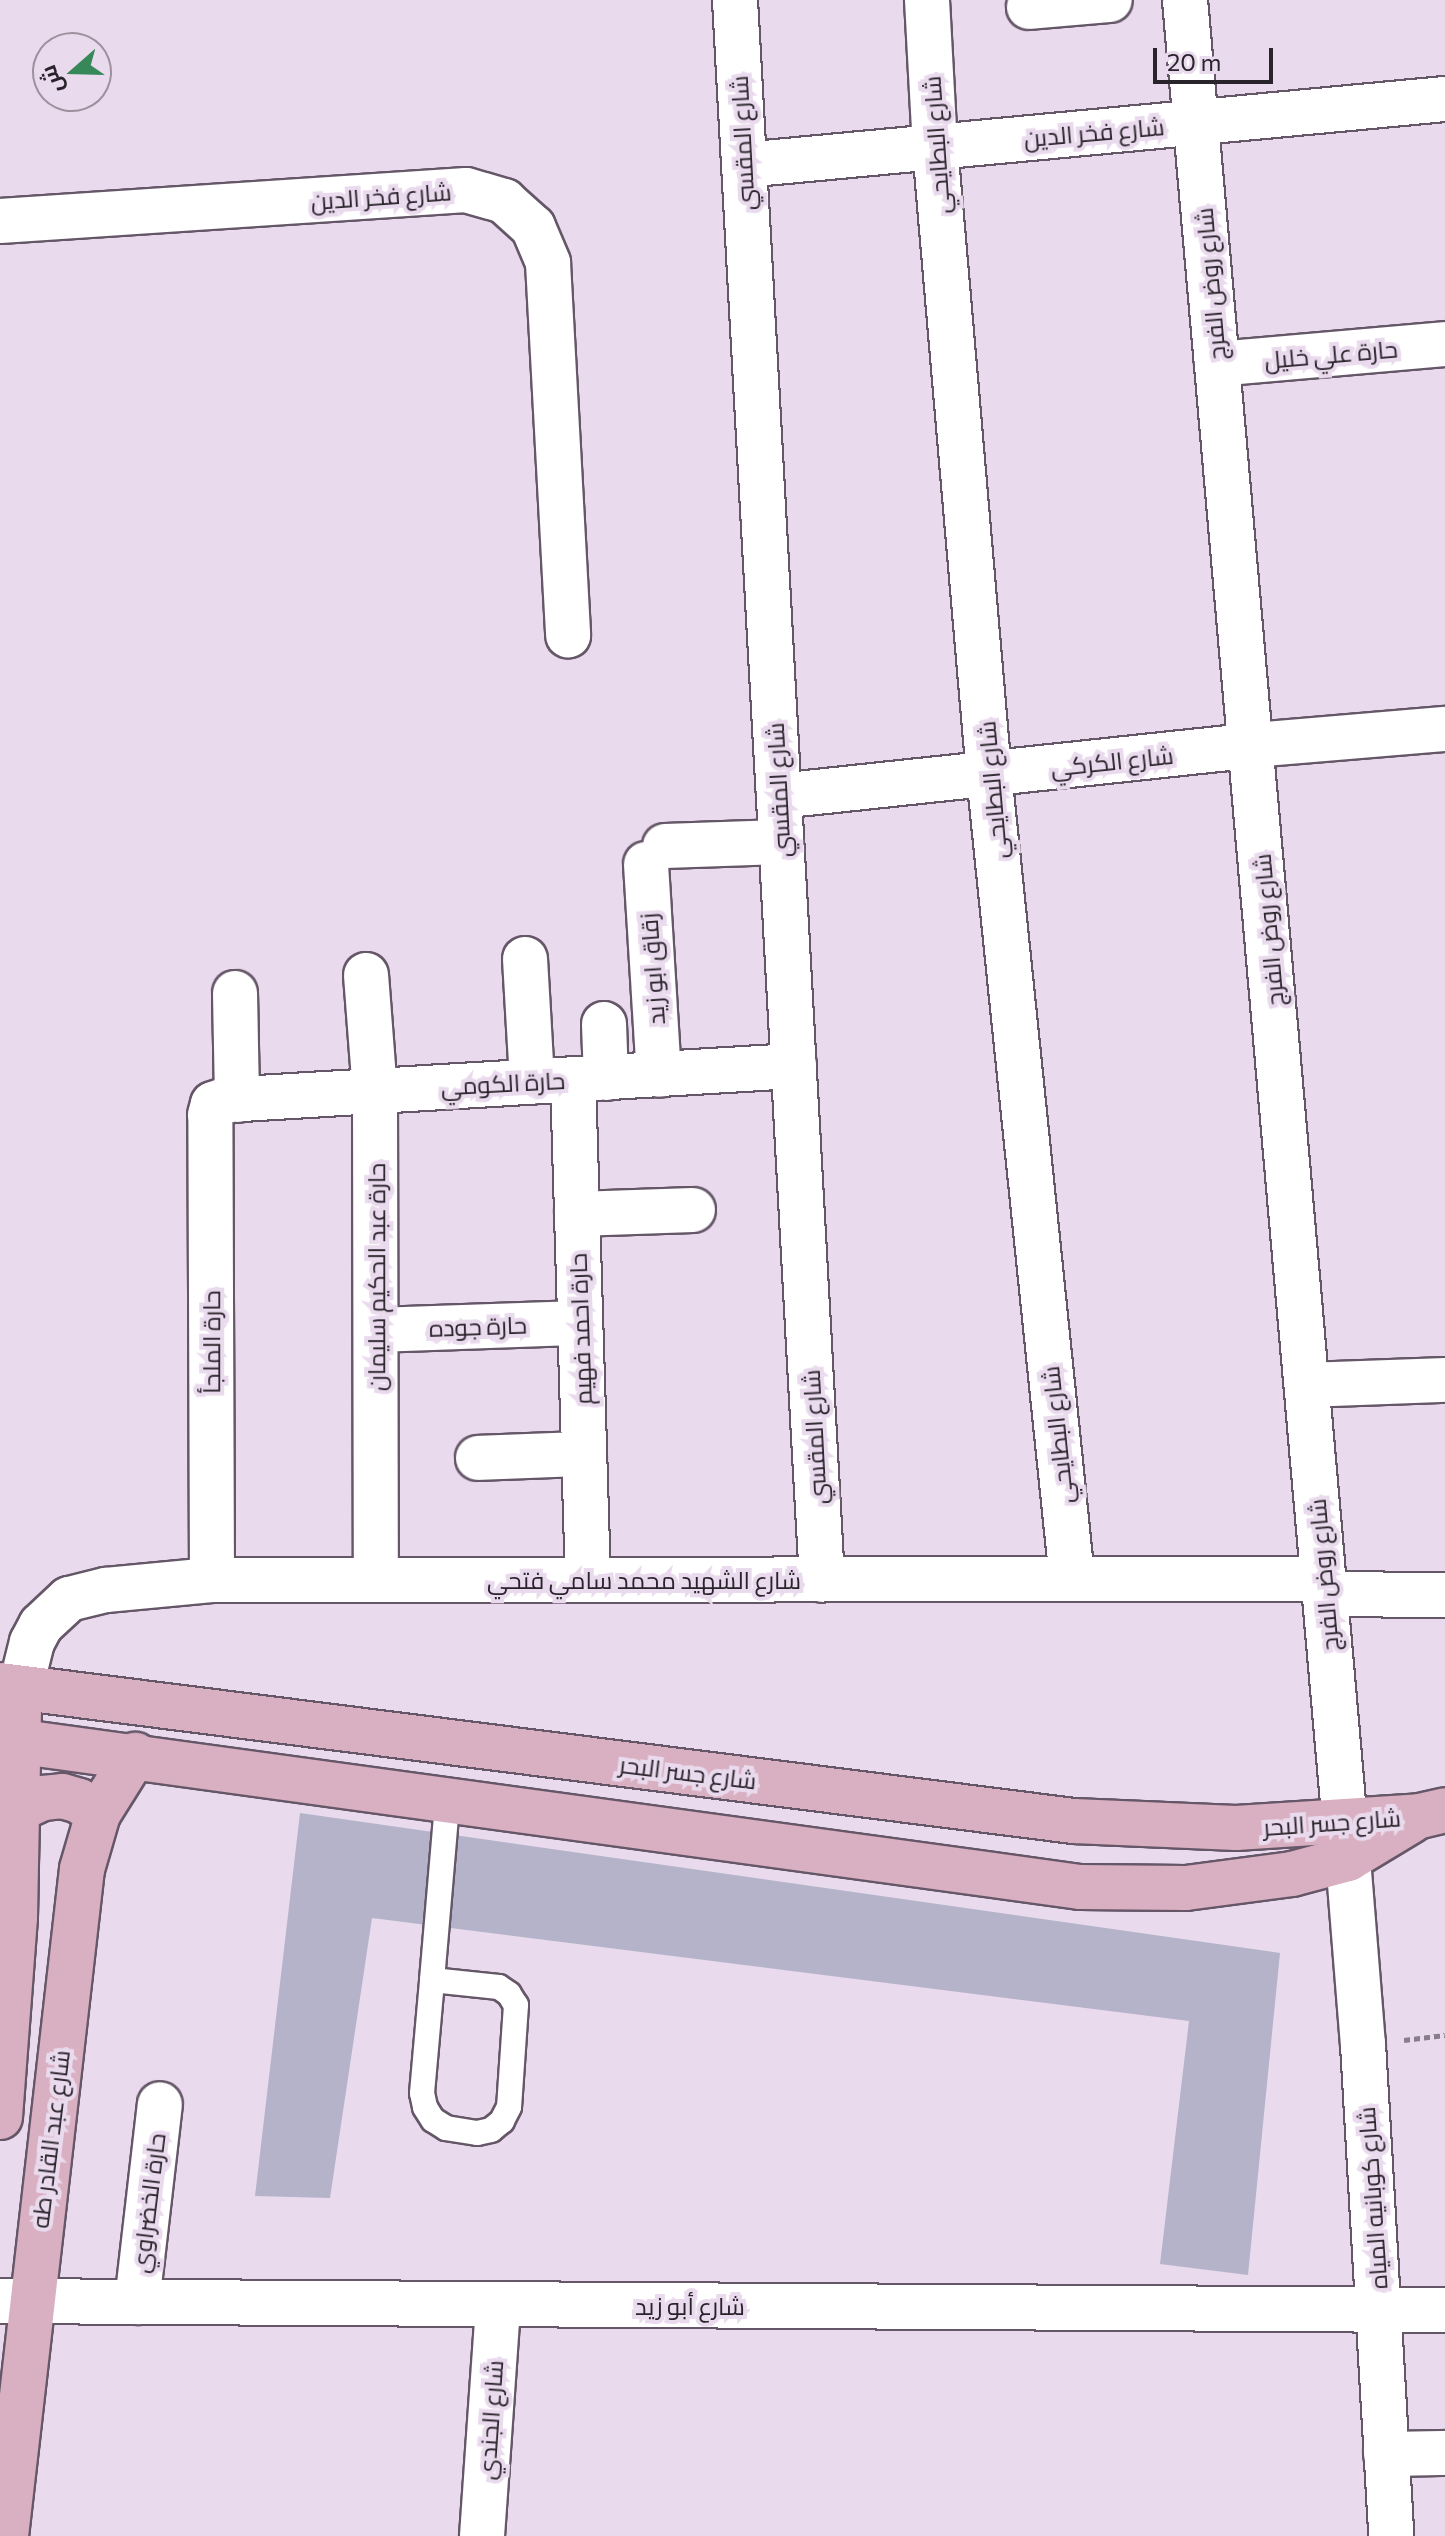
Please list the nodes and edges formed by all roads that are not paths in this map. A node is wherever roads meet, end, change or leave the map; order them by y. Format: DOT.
graph roads {
  1 [pos="735,0"];
  2 [pos="927,0"];
  3 [pos="1110,0"];
  4 [pos="1185,0"];
  5 [pos="1029,7"];
  6 [pos="1445,99"];
  7 [pos="1196,122"];
  8 [pos="935,147"];
  9 [pos="744,165"];
  10 [pos="0,221"];
  11 [pos="1445,344"];
  12 [pos="1217,364"];
  13 [pos="568,635"];
  14 [pos="1445,729"];
  15 [pos="1253,745"];
  16 [pos="989,774"];
  17 [pos="779,796"];
  18 [pos="781,842"];
  19 [pos="525,959"];
  20 [pos="366,975"];
  21 [pos="235,993"];
  22 [pos="604,1024"];
  23 [pos="794,1066"];
  24 [pos="659,1075"];
  25 [pos="570,1080"];
  26 [pos="375,1091"];
  27 [pos="225,1102"];
  28 [pos="693,1210"];
  29 [pos="577,1214"];
  30 [pos="580,1323"];
  31 [pos="376,1330"];
  32 [pos="1445,1380"];
  33 [pos="1307,1385"];
  34 [pos="584,1454"];
  35 [pos="478,1458"];
  36 [pos="1072,1579"];
  37 [pos="212,1580"];
  38 [pos="376,1580"];
  39 [pos="588,1580"];
  40 [pos="822,1580"];
  41 [pos="1324,1587"];
  42 [pos="1445,1595"];
  43 [pos="11,1685"];
  44 [pos="8,1740"];
  45 [pos="135,1755"];
  46 [pos="448,1798"];
  47 [pos="19,1809"];
  48 [pos="1432,1813"];
  49 [pos="98,1814"];
  50 [pos="1346,1840"];
  51 [pos="432,1980"];
  52 [pos="160,2104"];
  53 [pos="0,2117"];
  54 [pos="16,2301"];
  55 [pos="137,2302"];
  56 [pos="498,2305"];
  57 [pos="1445,2310"];
  58 [pos="1379,2312"];
  59 [pos="1445,2453"];
  60 [pos="1386,2454"];
  61 [pos="6,2536"];
  62 [pos="482,2536"];
  63 [pos="1391,2536"];
  1 -- 9 [label="street, شارع المقسي"];
  2 -- 8 [label="street, شارع البطايحي"];
  3 -- 5 [label="street"];
  4 -- 7 [label="street, شارع روض الفرج"];
  6 -- 7 [label="street, شارع فخر الدين"];
  7 -- 8 [label="street, شارع فخر الدين"];
  7 -- 12 [label="street, شارع روض الفرج"];
  8 -- 9 [label="street, شارع فخر الدين"];
  8 -- 16 [label="street, شارع البطايحي"];
  9 -- 17 [label="street, شارع المقسي"];
  10 -- 13 [label="street, شارع فخر الدين"];
  11 -- 12 [label="street, حارة علي خليل"];
  12 -- 15 [label="street, شارع روض الفرج"];
  14 -- 15 [label="street, شارع الكركي"];
  15 -- 16 [label="street, شارع الكركي"];
  15 -- 33 [label="street, شارع روض الفرج"];
  16 -- 17 [label="street, شارع الكركي"];
  16 -- 36 [label="street, شارع البطايحي"];
  17 -- 18 [label="street, شارع المقسي"];
  18 -- 23 [label="street, شارع المقسي"];
  18 -- 24 [label="street, زقاق ابو زيد"];
  19 -- 25 [label="street"];
  20 -- 26 [label="street, حارة عبد الحكيم سليمان"];
  21 -- 27 [label="street, حارة الملجأ"];
  22 -- 25 [label="street"];
  23 -- 24 [label="street, حارة الكومي"];
  23 -- 40 [label="street, شارع المقسي"];
  24 -- 25 [label="street, حارة الكومي"];
  25 -- 26 [label="street, حارة الكومي"];
  25 -- 29 [label="street, حارة احمد فهيم"];
  26 -- 27 [label="street, حارة الكومي"];
  26 -- 31 [label="street, حارة عبد الحكيم سليمان"];
  27 -- 37 [label="street, حارة الملجأ"];
  28 -- 29 [label="street"];
  29 -- 30 [label="street, حارة احمد فهيم"];
  30 -- 31 [label="street, حارة جوده"];
  30 -- 34 [label="street, حارة احمد فهيم"];
  31 -- 38 [label="street, حارة عبد الحكيم سليمان"];
  32 -- 33 [label="street"];
  33 -- 41 [label="street, شارع روض الفرج"];
  34 -- 35 [label="street"];
  34 -- 39 [label="street, حارة احمد فهيم"];
  36 -- 40 [label="street, شارع الشهيد محمد سامي فتحي"];
  36 -- 41 [label="street, شارع الشهيد محمد سامي فتحي"];
  37 -- 38 [label="street, شارع الشهيد محمد سامي فتحي"];
  37 -- 43 [label="street, شارع الشهيد محمد سامي فتحي"];
  38 -- 39 [label="street, شارع الشهيد محمد سامي فتحي"];
  39 -- 40 [label="street, شارع الشهيد محمد سامي فتحي"];
  41 -- 42 [label="street, شارع الشهيد محمد سامي فتحي"];
  41 -- 50 [label="street, شارع روض الفرج"];
  43 -- 44 [label="main road"];
  43 -- 50 [label="main road, شارع جسر البحر"];
  44 -- 45 [label="main road, شارع جسر البحر"];
  44 -- 47 [label="main road"];
  45 -- 46 [label="main road, شارع جسر البحر"];
  45 -- 49 [label="main road, شارع عبد القادر طه"];
  46 -- 50 [label="main road, شارع جسر البحر"];
  46 -- 51 [label="lane"];
  47 -- 49 [label="main road"];
  47 -- 53 [label="main road"];
  48 -- 50 [label="main road, شارع جسر البحر"];
  49 -- 54 [label="main road, شارع عبد القادر طه"];
  50 -- 58 [label="street, شارع كوبانيه المياه"];
  51 -- 51 [label="lane"];
  52 -- 55 [label="street, حارة الخضراوي"];
  54 -- 55 [label="street, شارع أبو زيد"];
  54 -- 61 [label="main road, شارع عبد القادر طه"];
  55 -- 56 [label="street, شارع أبو زيد"];
  56 -- 58 [label="street, شارع أبو زيد"];
  56 -- 62 [label="street, شارع الجندي"];
  57 -- 58 [label="street, شارع أبو زيد"];
  58 -- 60 [label="street, شارع كوبانيه المياه"];
  59 -- 60 [label="street"];
  60 -- 63 [label="street, شارع كوبانيه المياه"];
}
